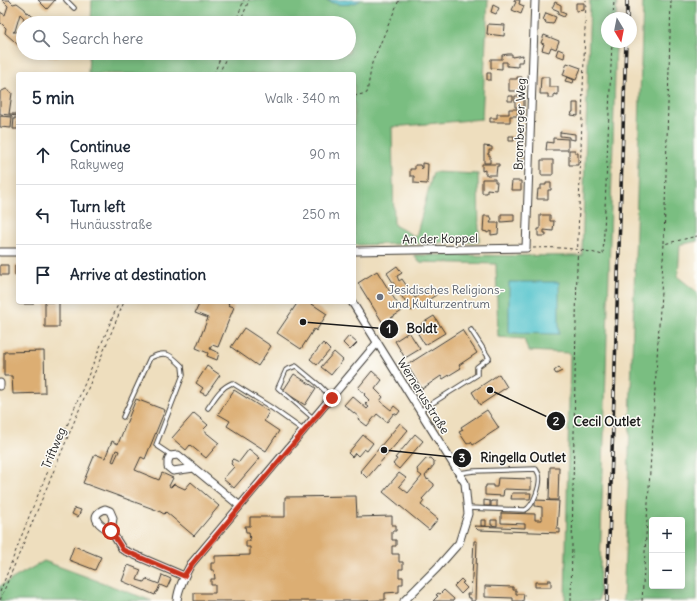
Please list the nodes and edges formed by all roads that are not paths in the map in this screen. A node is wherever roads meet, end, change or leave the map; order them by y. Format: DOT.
graph roads {
  1 [pos="66,0"];
  2 [pos="535,0"];
  3 [pos="74,8"];
  4 [pos="526,248"];
  5 [pos="0,252"];
  6 [pos="16,252"];
  7 [pos="356,252"];
  8 [pos="353,304"];
  9 [pos="471,330"];
  10 [pos="378,344"];
  11 [pos="0,383"];
  12 [pos="0,386"];
  13 [pos="332,398"];
  14 [pos="208,408"];
  15 [pos="420,411"];
  16 [pos="122,417"];
  17 [pos="314,419"];
  18 [pos="304,431"];
  19 [pos="172,455"];
  20 [pos="194,468"];
  21 [pos="459,473"];
  22 [pos="240,506"];
  23 [pos="467,508"];
  24 [pos="111,531"];
  25 [pos="184,576"];
  26 [pos="177,601"];
  27 [pos="404,601"];
  1 -- 3 [label="lane"];
  2 -- 4 [label="street, Bromberger Weg"];
  4 -- 7 [label="street, An der Koppel"];
  5 -- 6 [label="street"];
  8 -- 10 [label="street, Wernerusstraße"];
  9 -- 15 [label="lane"];
  10 -- 13 [label="street"];
  10 -- 15 [label="street, Wernerusstraße"];
  11 -- 12 [label="street"];
  13 -- 17 [label="street"];
  13 -- 17 [label="lane"];
  14 -- 18 [label="lane"];
  15 -- 21 [label="street, Wernerusstraße"];
  16 -- 19 [label="lane"];
  17 -- 18 [label="street"];
  18 -- 22 [label="street"];
  19 -- 20 [label="street"];
  19 -- 20 [label="street"];
  20 -- 22 [label="street"];
  21 -- 23 [label="street, Wernerusstraße"];
  21 -- 23 [label="lane"];
  22 -- 25 [label="street"];
  23 -- 27 [label="street, Wernerusstraße"];
  24 -- 25 [label="street"];
  25 -- 26 [label="street"];
}
